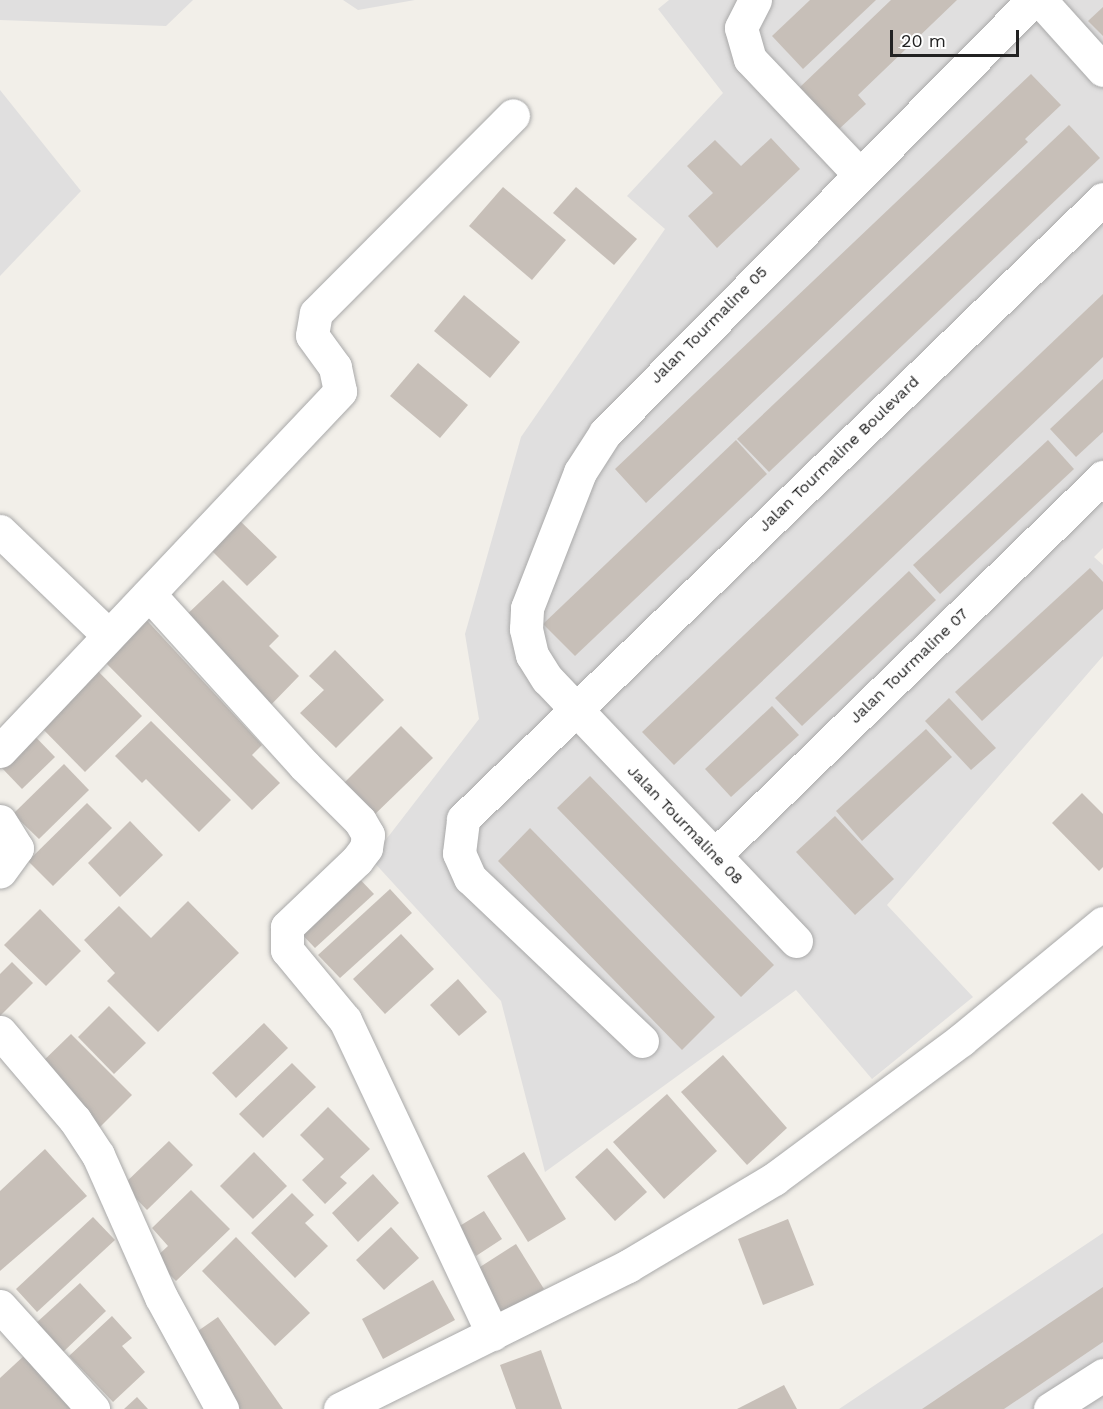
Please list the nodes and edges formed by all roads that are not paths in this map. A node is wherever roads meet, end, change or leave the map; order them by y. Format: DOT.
graph roads {
  1 [pos="755,0"];
  2 [pos="1033,0"];
  3 [pos="1040,0"];
  4 [pos="1103,70"];
  5 [pos="513,115"];
  6 [pos="859,174"];
  7 [pos="1103,200"];
  8 [pos="1103,477"];
  9 [pos="0,531"];
  10 [pos="149,594"];
  11 [pos="108,635"];
  12 [pos="575,708"];
  13 [pos="0,751"];
  14 [pos="0,821"];
  15 [pos="715,855"];
  16 [pos="0,871"];
  17 [pos="1103,923"];
  18 [pos="796,941"];
  19 [pos="0,1032"];
  20 [pos="642,1041"];
  21 [pos="0,1306"];
  22 [pos="493,1334"];
  23 [pos="1103,1375"];
  24 [pos="93,1409"];
  25 [pos="222,1409"];
  26 [pos="340,1409"];
  27 [pos="1050,1409"];
  1 -- 6 [label="street"];
  2 -- 6 [label="street, Jalan Tourmaline 05"];
  3 -- 4 [label="street"];
  5 -- 10 [label="street"];
  6 -- 12 [label="street, Jalan Tourmaline 05"];
  7 -- 12 [label="street, Jalan Tourmaline Boulevard"];
  8 -- 15 [label="street, Jalan Tourmaline 07"];
  9 -- 11 [label="street"];
  10 -- 11 [label="street"];
  10 -- 22 [label="street"];
  11 -- 13 [label="street"];
  12 -- 15 [label="street, Jalan Tourmaline 08"];
  12 -- 20 [label="street, Jalan Tourmaline Boulevard"];
  14 -- 16 [label="street"];
  15 -- 18 [label="street, Jalan Tourmaline 08"];
  17 -- 22 [label="street"];
  19 -- 25 [label="street"];
  21 -- 24 [label="street"];
  22 -- 26 [label="street"];
  23 -- 27 [label="street"];
}
